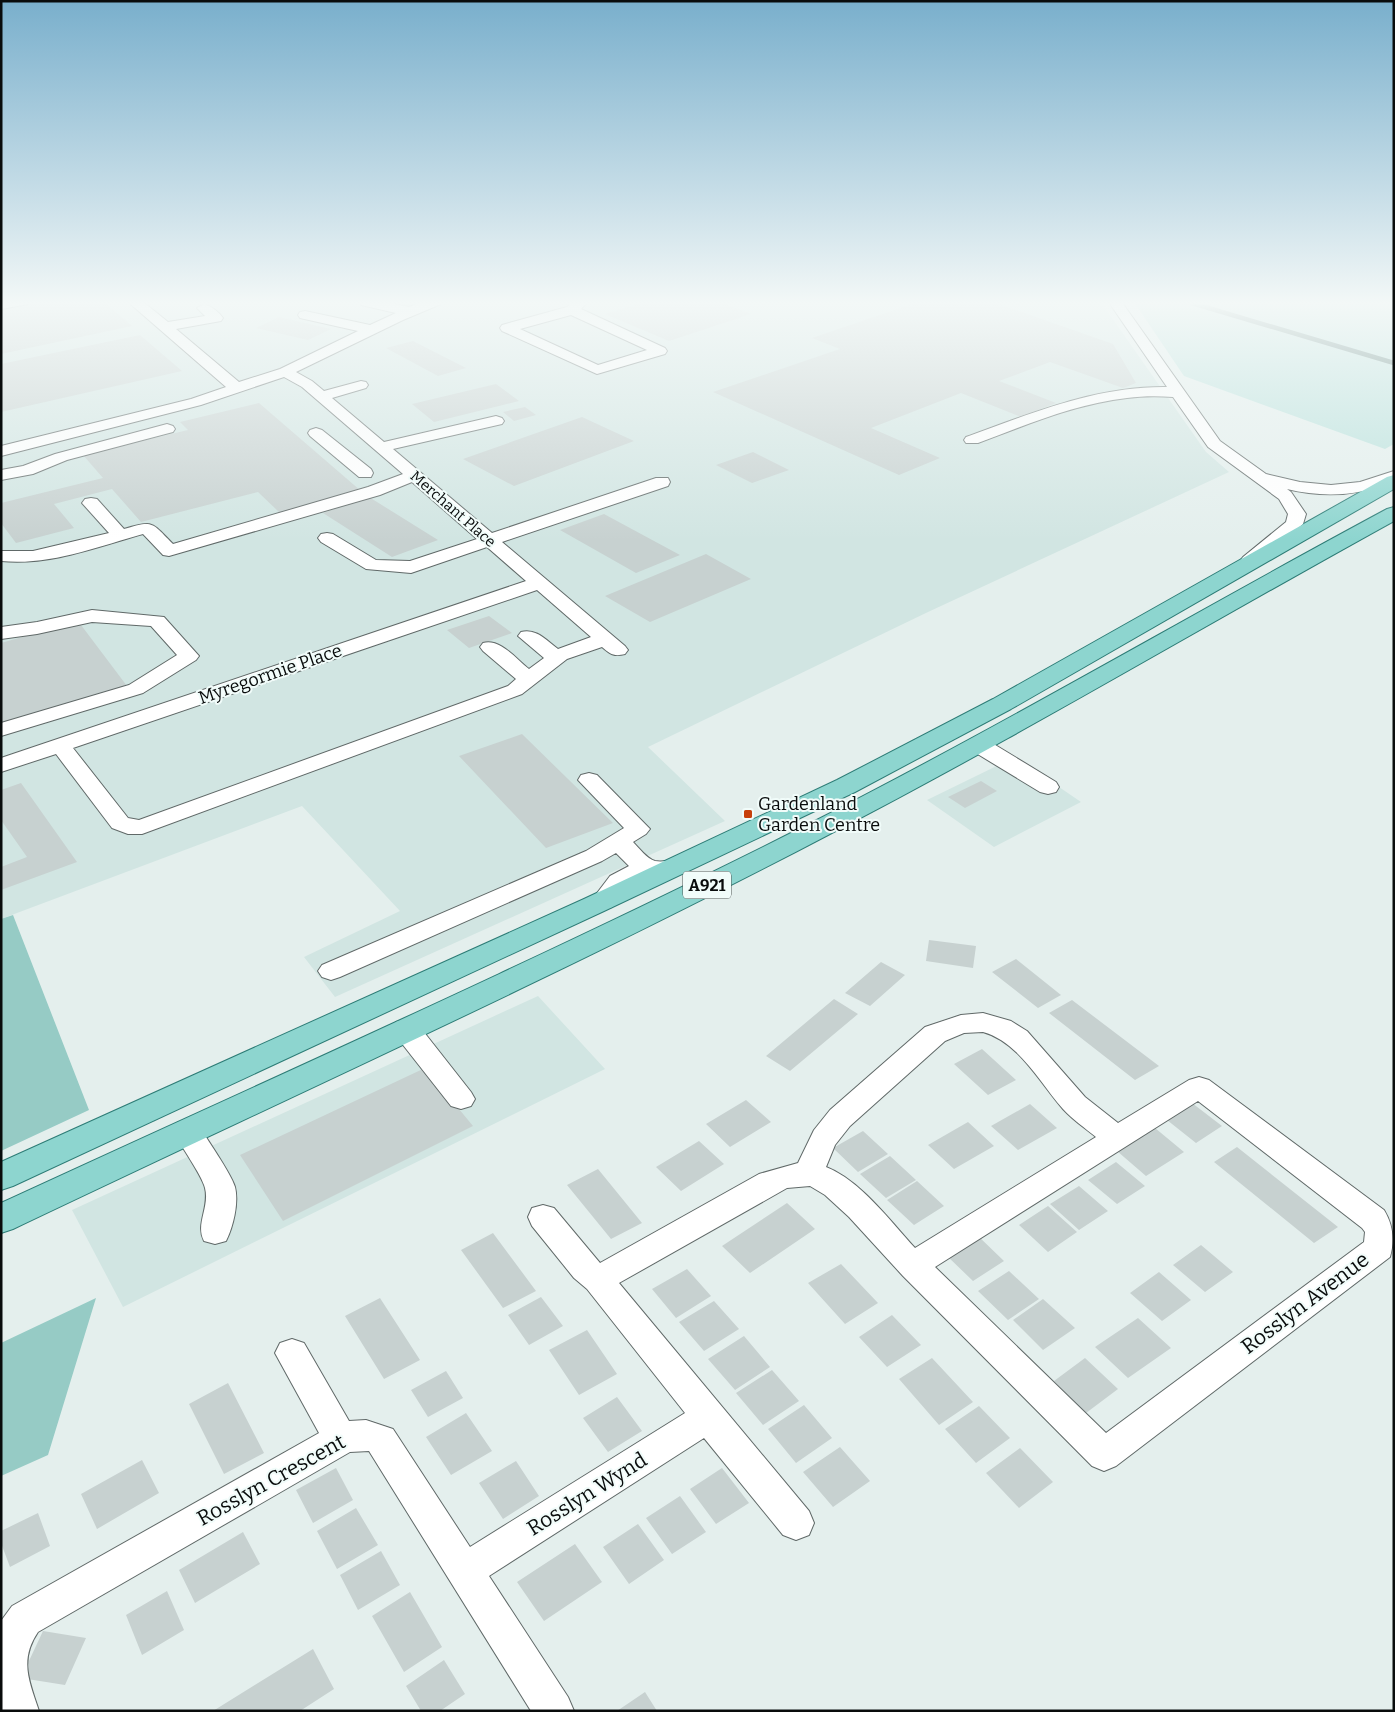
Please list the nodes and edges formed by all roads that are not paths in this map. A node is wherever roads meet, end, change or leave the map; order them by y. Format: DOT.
graph roads {
  1 [pos="228,381"];
  2 [pos="258,381"];
  3 [pos="301,381"];
  4 [pos="1170,381"];
  5 [pos="361,385"];
  6 [pos="236,388"];
  7 [pos="1178,392"];
  8 [pos="321,396"];
  9 [pos="496,421"];
  10 [pos="353,424"];
  11 [pos="168,430"];
  12 [pos="972,440"];
  13 [pos="381,447"];
  14 [pos="1,451"];
  15 [pos="1253,472"];
  16 [pos="365,473"];
  17 [pos="1,475"];
  18 [pos="414,476"];
  19 [pos="1394,476"];
  20 [pos="662,482"];
  21 [pos="1394,482"];
  22 [pos="91,503"];
  23 [pos="1394,513"];
  24 [pos="120,535"];
  25 [pos="327,538"];
  26 [pos="490,541"];
  27 [pos="1,556"];
  28 [pos="1234,574"];
  29 [pos="539,583"];
  30 [pos="1,633"];
  31 [pos="528,636"];
  32 [pos="612,645"];
  33 [pos="490,647"];
  34 [pos="556,658"];
  35 [pos="529,679"];
  36 [pos="1,730"];
  37 [pos="60,745"];
  38 [pos="979,745"];
  39 [pos="1,765"];
  40 [pos="589,780"];
  41 [pos="1048,787"];
  42 [pos="619,842"];
  43 [pos="641,864"];
  44 [pos="676,866"];
  45 [pos="603,901"];
  46 [pos="331,970"];
  47 [pos="406,1029"];
  48 [pos="462,1099"];
  49 [pos="187,1131"];
  50 [pos="1117,1138"];
  51 [pos="809,1174"];
  52 [pos="1,1177"];
  53 [pos="543,1217"];
  54 [pos="1,1219"];
  55 [pos="215,1232"];
  56 [pos="913,1265"];
  57 [pos="598,1280"];
  58 [pos="292,1353"];
  59 [pos="708,1417"];
  60 [pos="341,1439"];
  61 [pos="796,1523"];
  62 [pos="466,1571"];
  63 [pos="3,1644"];
  64 [pos="19,1711"];
  65 [pos="554,1711"];
  1 -- 6 [label="street"];
  2 -- 6 [label="street"];
  3 -- 8 [label="street, Merchant Place"];
  4 -- 7 [label="street"];
  5 -- 8 [label="street"];
  6 -- 14 [label="street"];
  7 -- 12 [label="street"];
  7 -- 15 [label="street"];
  8 -- 10 [label="street, Merchant Place"];
  9 -- 13 [label="street"];
  10 -- 13 [label="street, Merchant Place"];
  10 -- 16 [label="street"];
  11 -- 17 [label="street"];
  13 -- 18 [label="street, Merchant Place"];
  15 -- 19 [label="street"];
  15 -- 28 [label="street"];
  18 -- 24 [label="street"];
  18 -- 26 [label="street, Merchant Place"];
  20 -- 26 [label="street"];
  21 -- 28 [label="main road, A921"];
  22 -- 24 [label="street"];
  23 -- 38 [label="main road, A921"];
  24 -- 27 [label="street"];
  25 -- 26 [label="street"];
  26 -- 29 [label="street, Merchant Place"];
  28 -- 44 [label="main road, A921"];
  29 -- 32 [label="street, Merchant Place"];
  29 -- 37 [label="street, Myregormie Place"];
  30 -- 36 [label="street"];
  31 -- 34 [label="street"];
  32 -- 34 [label="lane"];
  33 -- 35 [label="street"];
  34 -- 35 [label="lane"];
  35 -- 37 [label="street"];
  37 -- 39 [label="street, Myregormie Place"];
  38 -- 41 [label="street"];
  38 -- 47 [label="main road, A921"];
  40 -- 42 [label="street"];
  42 -- 43 [label="street"];
  42 -- 46 [label="street"];
  43 -- 44 [label="street"];
  43 -- 45 [label="street"];
  44 -- 45 [label="main road, A921"];
  45 -- 52 [label="main road, A921"];
  47 -- 48 [label="street"];
  47 -- 49 [label="main road, A921"];
  49 -- 54 [label="main road, A921"];
  49 -- 55 [label="street"];
  50 -- 51 [label="street"];
  50 -- 56 [label="street"];
  50 -- 56 [label="street, Rosslyn Avenue"];
  51 -- 56 [label="street"];
  51 -- 57 [label="street"];
  53 -- 57 [label="street"];
  57 -- 59 [label="street"];
  58 -- 60 [label="street"];
  59 -- 61 [label="street"];
  59 -- 62 [label="street, Rosslyn Wynd"];
  60 -- 62 [label="street, Rosslyn Crescent"];
  60 -- 63 [label="street, Rosslyn Crescent"];
  62 -- 65 [label="street, Rosslyn Crescent"];
  63 -- 64 [label="street, Rosslyn Crescent"];
}
